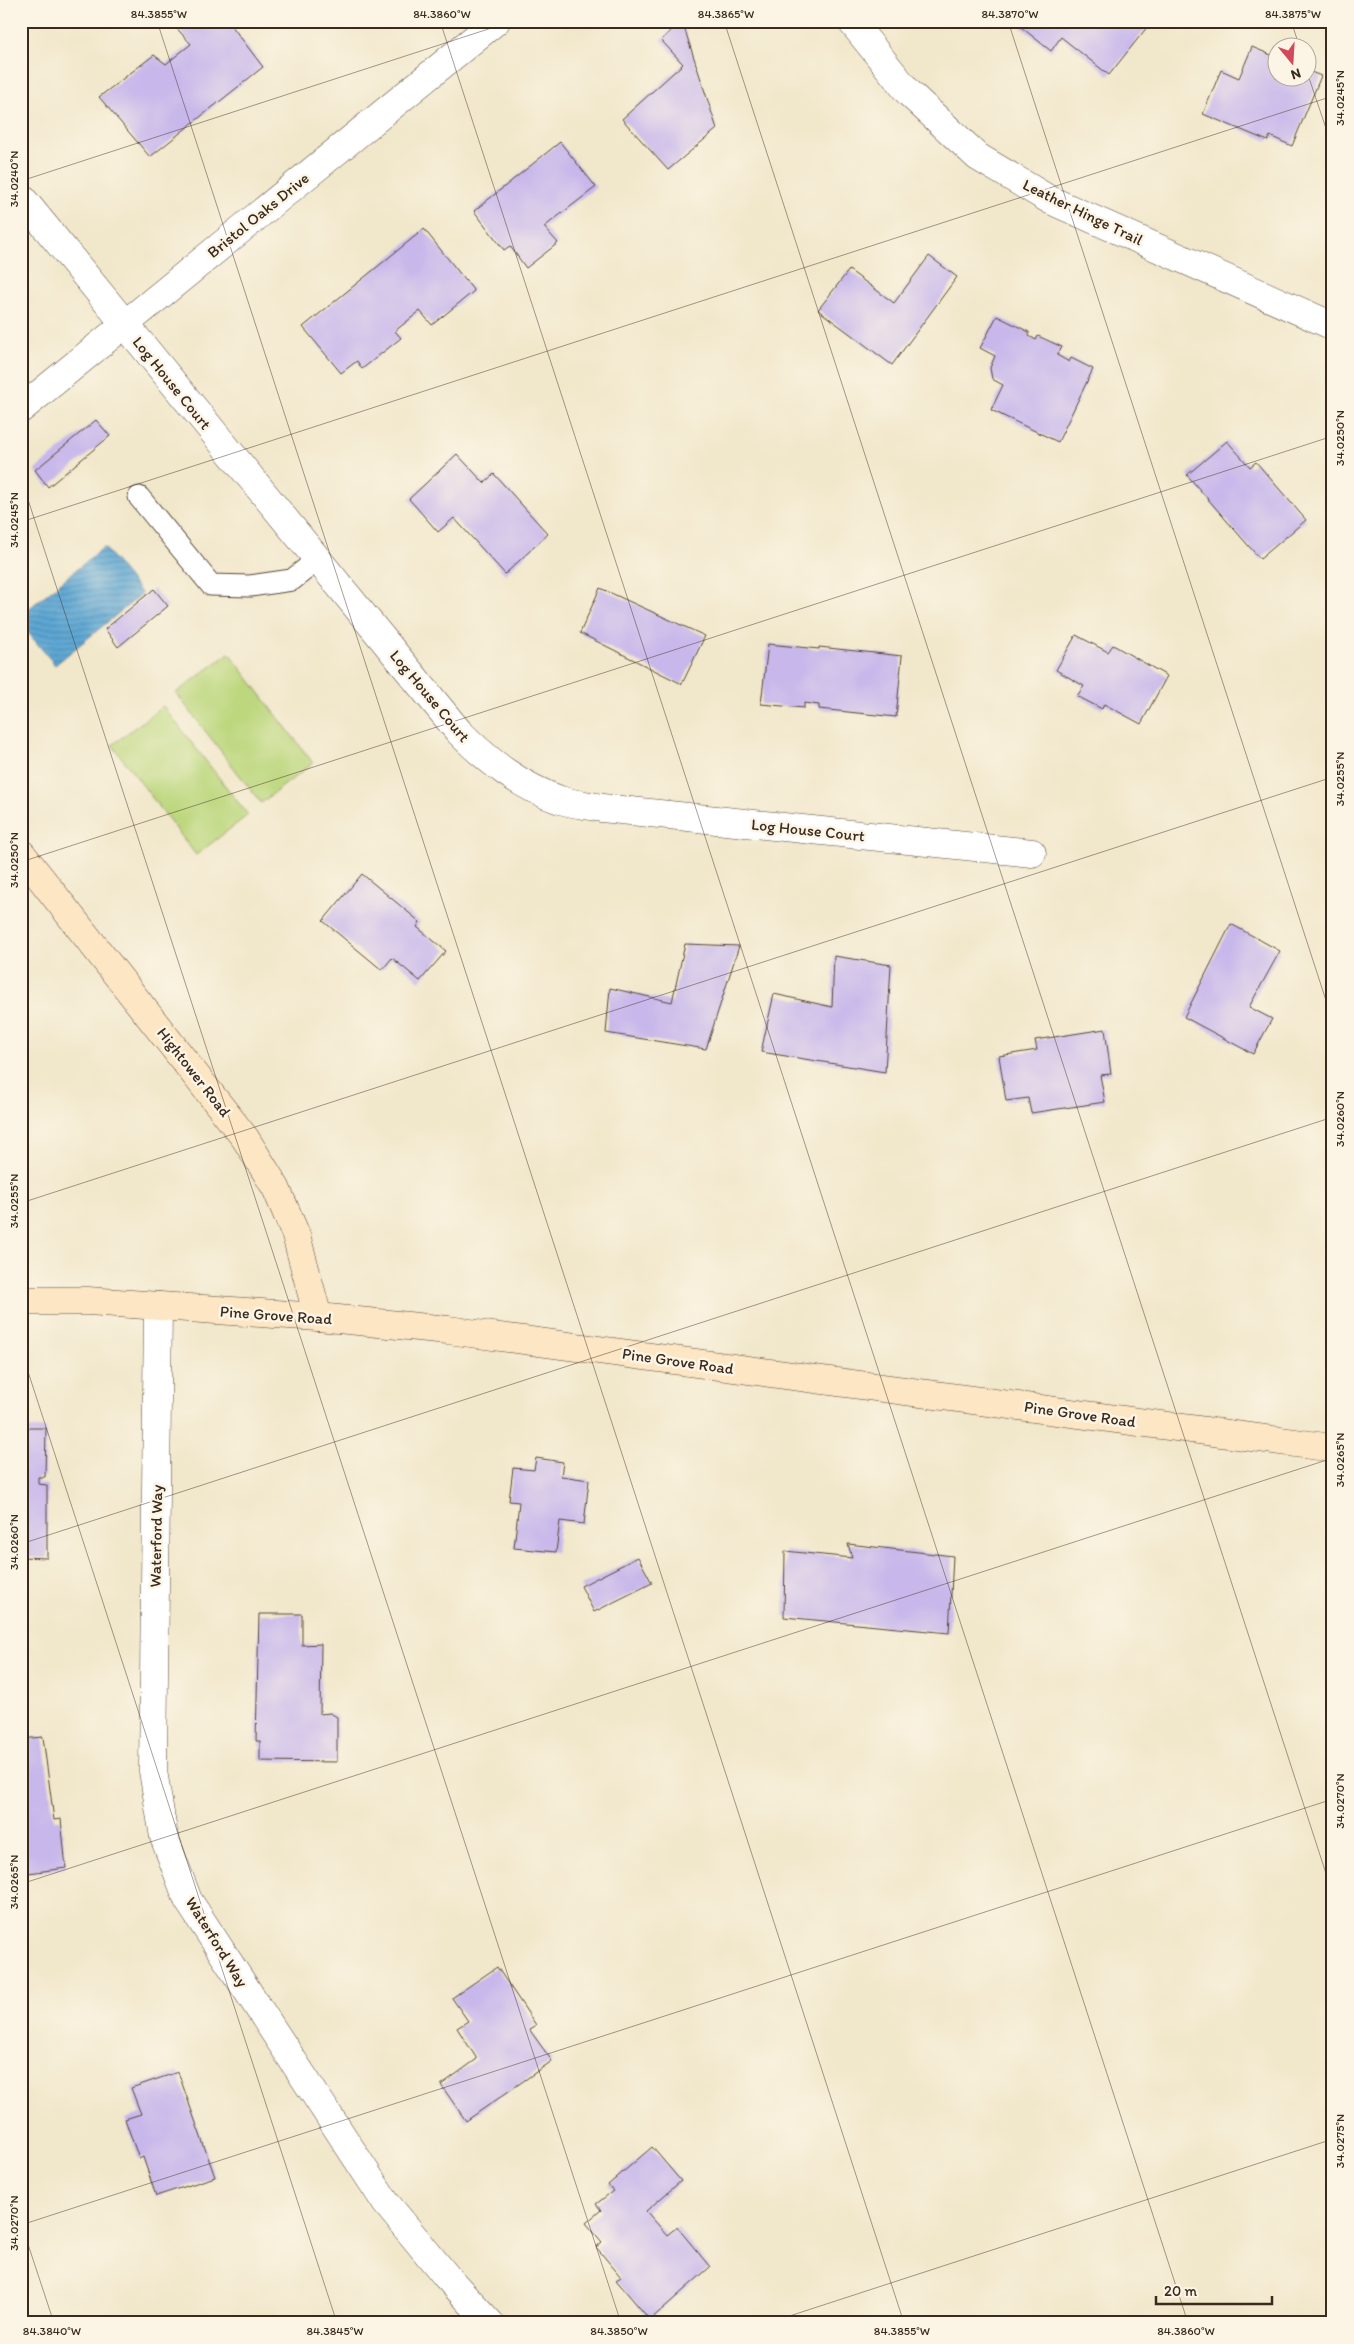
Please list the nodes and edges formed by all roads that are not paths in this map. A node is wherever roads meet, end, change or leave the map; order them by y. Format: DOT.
graph roads {
  1 [pos="496,21"];
  2 [pos="851,21"];
  3 [pos="21,198"];
  4 [pos="124,325"];
  5 [pos="1333,326"];
  6 [pos="21,409"];
  7 [pos="139,497"];
  8 [pos="317,560"];
  9 [pos="1032,853"];
  10 [pos="21,854"];
  11 [pos="21,1301"];
  12 [pos="158,1306"];
  13 [pos="318,1317"];
  14 [pos="1333,1448"];
  15 [pos="490,2323"];
  1 -- 4 [label="street, Bristol Oaks Drive"];
  2 -- 5 [label="street, Leather Hinge Trail"];
  3 -- 4 [label="street, Log House Court"];
  4 -- 6 [label="street, Bristol Oaks Drive"];
  4 -- 8 [label="street, Log House Court"];
  7 -- 8 [label="lane"];
  8 -- 9 [label="street, Log House Court"];
  10 -- 13 [label="main road, Hightower Road"];
  11 -- 12 [label="main road, Pine Grove Road"];
  12 -- 13 [label="main road, Pine Grove Road"];
  12 -- 15 [label="street, Waterford Way"];
  13 -- 14 [label="main road, Pine Grove Road"];
}
